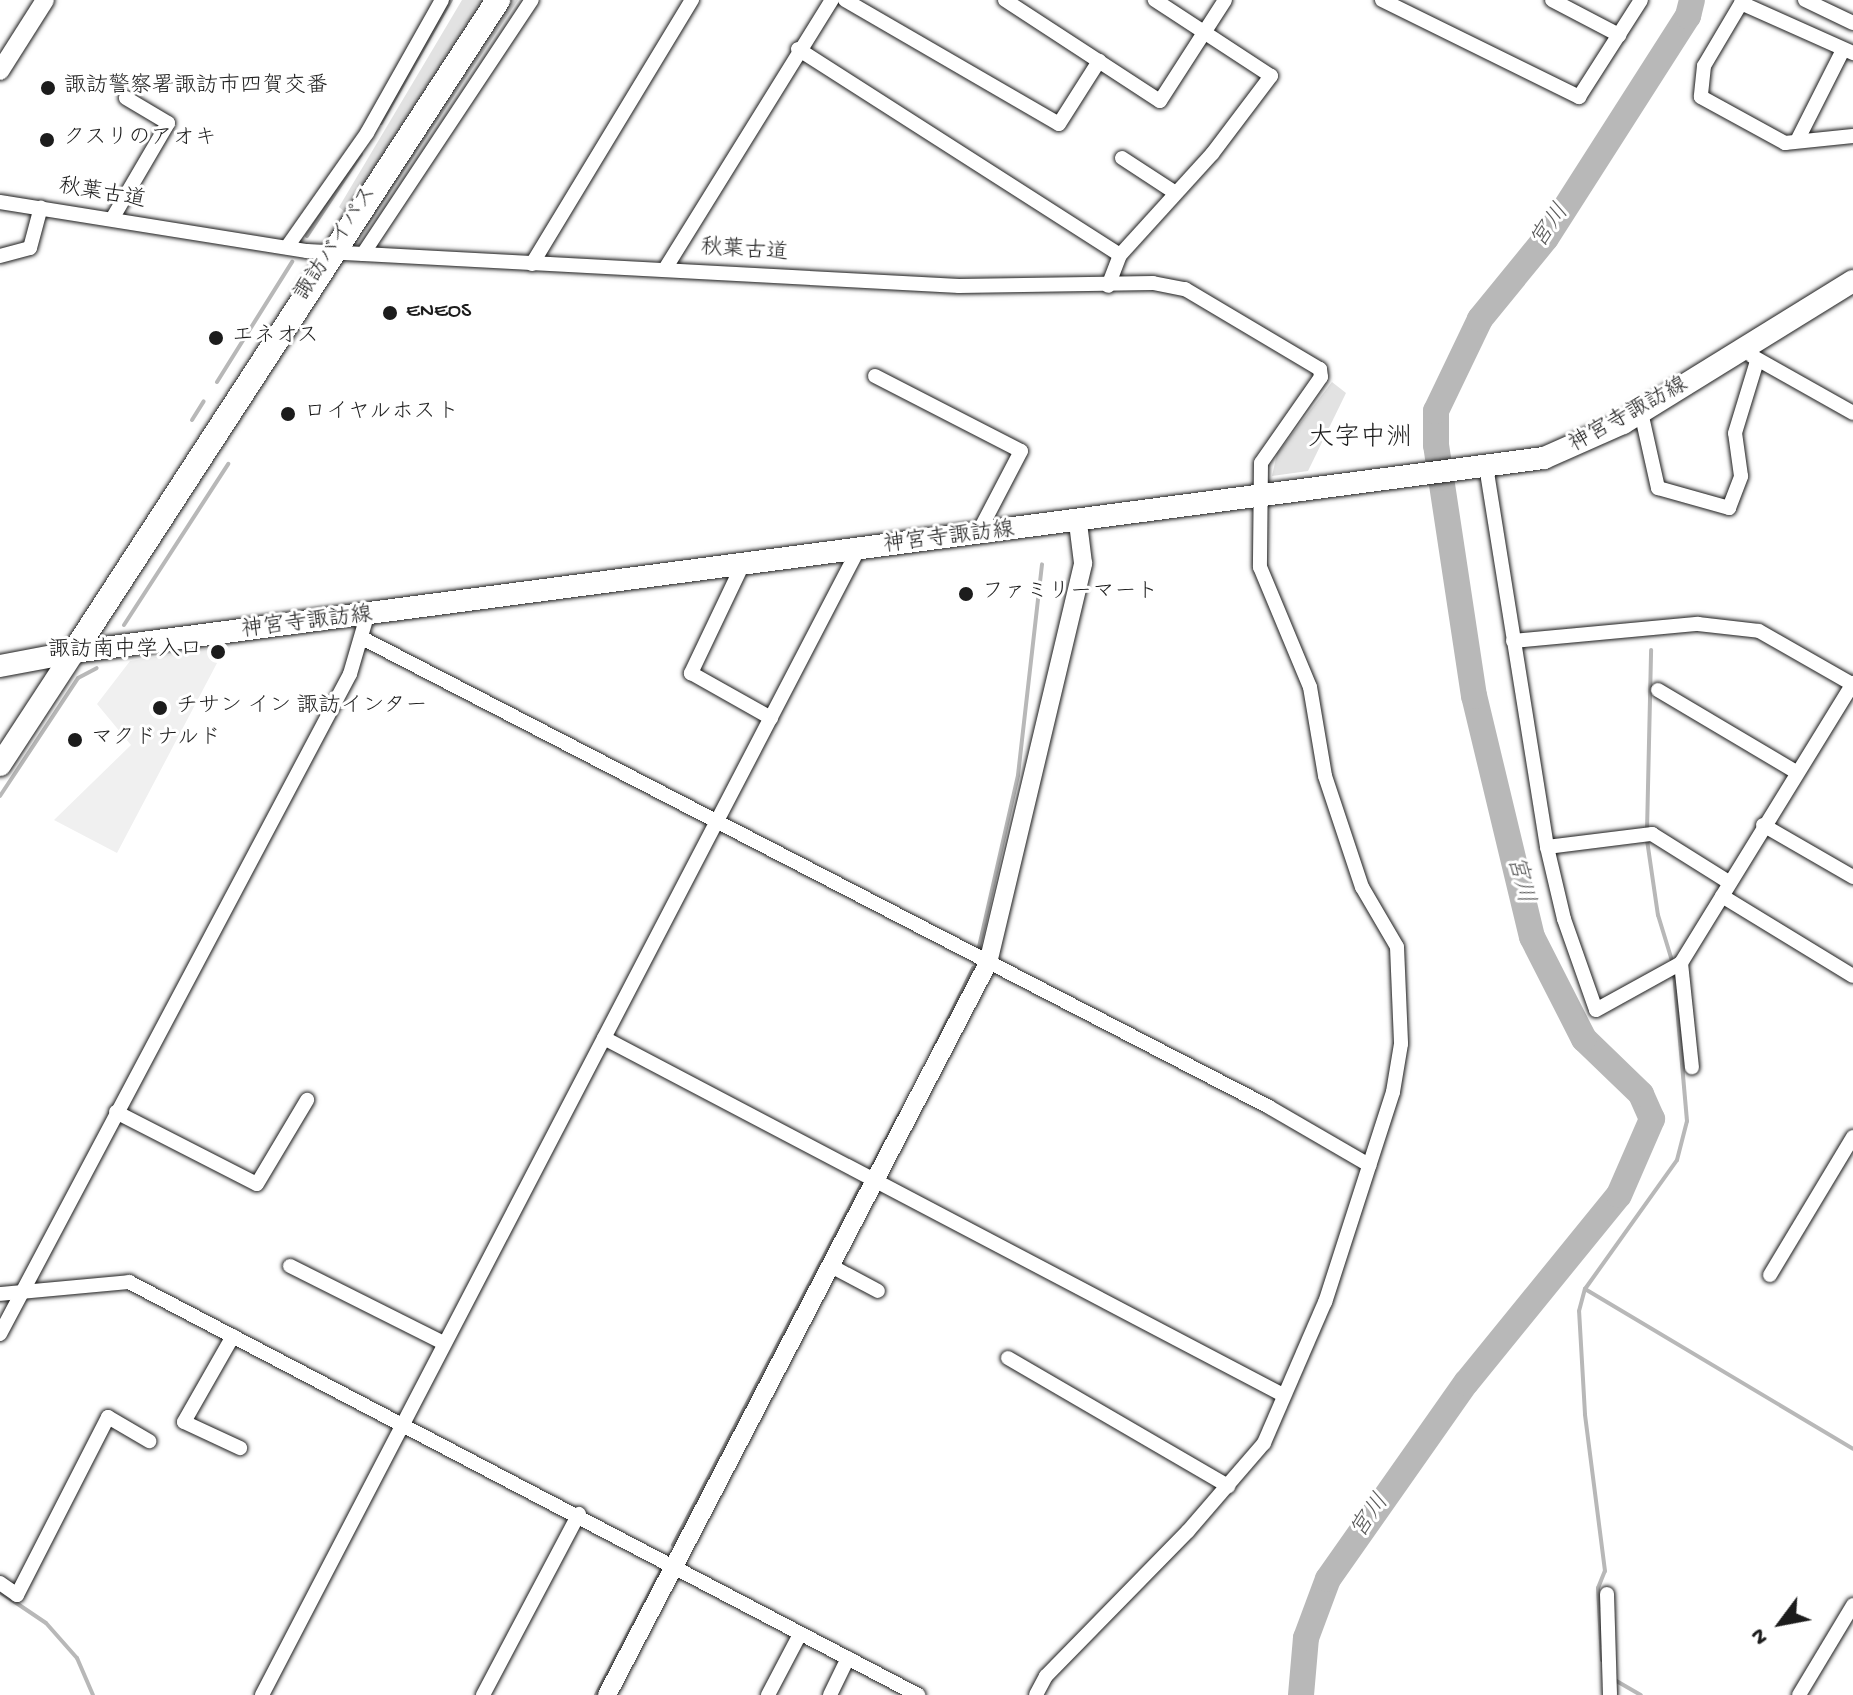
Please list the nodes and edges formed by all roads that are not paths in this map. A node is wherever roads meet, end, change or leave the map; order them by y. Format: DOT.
graph roads {
  1 [pos="45,0"];
  2 [pos="442,0"];
  3 [pos="498,0"];
  4 [pos="532,0"];
  5 [pos="692,0"];
  6 [pos="832,0"];
  7 [pos="845,0"];
  8 [pos="1005,0"];
  9 [pos="1155,0"];
  10 [pos="1225,0"];
  11 [pos="1382,0"];
  12 [pos="1552,0"];
  13 [pos="1641,0"];
  14 [pos="1805,0"];
  15 [pos="1742,1"];
  16 [pos="1853,23"];
  17 [pos="1203,32"];
  18 [pos="1619,35"];
  19 [pos="7,45"];
  20 [pos="798,49"];
  21 [pos="1848,52"];
  22 [pos="1099,61"];
  23 [pos="0,71"];
  24 [pos="126,98"];
  25 [pos="1853,136"];
  26 [pos="1797,141"];
  27 [pos="1122,158"];
  28 [pos="1174,192"];
  29 [pos="0,202"];
  30 [pos="41,207"];
  31 [pos="112,219"];
  32 [pos="287,247"];
  33 [pos="331,252"];
  34 [pos="363,254"];
  35 [pos="1120,255"];
  36 [pos="0,256"];
  37 [pos="532,264"];
  38 [pos="665,269"];
  39 [pos="1853,281"];
  40 [pos="1108,286"];
  41 [pos="1751,355"];
  42 [pos="875,376"];
  43 [pos="1641,412"];
  44 [pos="1853,413"];
  45 [pos="1476,466"];
  46 [pos="1257,496"];
  47 [pos="1078,523"];
  48 [pos="977,535"];
  49 [pos="858,550"];
  50 [pos="742,566"];
  51 [pos="367,616"];
  52 [pos="364,639"];
  53 [pos="1513,641"];
  54 [pos="74,652"];
  55 [pos="0,666"];
  56 [pos="1853,684"];
  57 [pos="1658,690"];
  58 [pos="771,718"];
  59 [pos="0,765"];
  60 [pos="1796,772"];
  61 [pos="714,821"];
  62 [pos="1763,825"];
  63 [pos="1547,847"];
  64 [pos="1853,877"];
  65 [pos="1724,889"];
  66 [pos="988,963"];
  67 [pos="1681,963"];
  68 [pos="1853,976"];
  69 [pos="604,1038"];
  70 [pos="1692,1067"];
  71 [pos="307,1100"];
  72 [pos="116,1112"];
  73 [pos="1853,1137"];
  74 [pos="1369,1165"];
  75 [pos="877,1180"];
  76 [pos="290,1266"];
  77 [pos="831,1266"];
  78 [pos="1770,1275"];
  79 [pos="878,1291"];
  80 [pos="23,1292"];
  81 [pos="0,1294"];
  82 [pos="0,1334"];
  83 [pos="233,1336"];
  84 [pos="444,1343"];
  85 [pos="1008,1358"];
  86 [pos="1283,1395"];
  87 [pos="400,1422"];
  88 [pos="149,1441"];
  89 [pos="240,1448"];
  90 [pos="1228,1486"];
  91 [pos="579,1514"];
  92 [pos="674,1564"];
  93 [pos="0,1583"];
  94 [pos="1607,1594"];
  95 [pos="1853,1605"];
  96 [pos="800,1634"];
  97 [pos="848,1658"];
  98 [pos="262,1695"];
  99 [pos="483,1695"];
  100 [pos="607,1695"];
  101 [pos="768,1695"];
  102 [pos="830,1695"];
  103 [pos="918,1695"];
  104 [pos="1036,1695"];
  105 [pos="1610,1695"];
  106 [pos="1799,1695"];
  1 -- 19 [label="street"];
  2 -- 32 [label="street"];
  3 -- 33 [label="highway, 諏訪バイパス"];
  4 -- 34 [label="street"];
  5 -- 37 [label="street"];
  6 -- 20 [label="street"];
  7 -- 22 [label="street"];
  8 -- 22 [label="street"];
  9 -- 17 [label="street"];
  10 -- 17 [label="street"];
  11 -- 18 [label="street"];
  12 -- 18 [label="street"];
  13 -- 18 [label="street"];
  14 -- 16 [label="street"];
  15 -- 21 [label="street"];
  15 -- 26 [label="street"];
  17 -- 22 [label="street"];
  17 -- 28 [label="street"];
  19 -- 23 [label="street"];
  20 -- 35 [label="street"];
  20 -- 38 [label="street"];
  21 -- 26 [label="street"];
  24 -- 31 [label="street"];
  25 -- 26 [label="street"];
  27 -- 28 [label="street"];
  28 -- 35 [label="street"];
  29 -- 30 [label="street, 秋葉古道"];
  30 -- 31 [label="street, 秋葉古道"];
  30 -- 36 [label="street"];
  31 -- 32 [label="street, 秋葉古道"];
  32 -- 33 [label="street, 秋葉古道"];
  33 -- 34 [label="street, 秋葉古道"];
  33 -- 54 [label="highway, 諏訪バイパス"];
  34 -- 37 [label="street, 秋葉古道"];
  35 -- 40 [label="street"];
  37 -- 38 [label="street, 秋葉古道"];
  38 -- 40 [label="street, 秋葉古道"];
  39 -- 41 [label="main road, 神宮寺諏訪線"];
  40 -- 46 [label="street, 秋葉古道"];
  41 -- 43 [label="main road, 神宮寺諏訪線"];
  41 -- 43 [label="street"];
  41 -- 44 [label="street"];
  42 -- 48 [label="street"];
  43 -- 45 [label="main road, 神宮寺諏訪線"];
  45 -- 46 [label="main road, 神宮寺諏訪線"];
  45 -- 53 [label="street"];
  46 -- 47 [label="main road, 神宮寺諏訪線"];
  46 -- 74 [label="street"];
  47 -- 48 [label="main road, 神宮寺諏訪線"];
  47 -- 66 [label="street"];
  48 -- 49 [label="main road, 神宮寺諏訪線"];
  49 -- 50 [label="main road, 神宮寺諏訪線"];
  49 -- 58 [label="street"];
  50 -- 51 [label="main road, 神宮寺諏訪線"];
  50 -- 58 [label="street"];
  51 -- 52 [label="street"];
  51 -- 54 [label="main road, 神宮寺諏訪線"];
  52 -- 61 [label="street"];
  52 -- 72 [label="street"];
  53 -- 56 [label="street"];
  53 -- 63 [label="street"];
  54 -- 55 [label="main road, 神宮寺諏訪線"];
  54 -- 59 [label="main road"];
  56 -- 60 [label="street"];
  57 -- 60 [label="street"];
  58 -- 61 [label="street"];
  60 -- 62 [label="street"];
  61 -- 66 [label="street"];
  61 -- 69 [label="street"];
  62 -- 64 [label="street"];
  62 -- 65 [label="street"];
  63 -- 65 [label="street"];
  63 -- 67 [label="street"];
  65 -- 67 [label="street"];
  65 -- 68 [label="street"];
  66 -- 74 [label="street"];
  66 -- 75 [label="street"];
  67 -- 70 [label="street"];
  69 -- 75 [label="street"];
  69 -- 84 [label="street"];
  71 -- 72 [label="street"];
  72 -- 80 [label="street"];
  73 -- 78 [label="street"];
  74 -- 86 [label="street"];
  75 -- 77 [label="street"];
  75 -- 86 [label="street"];
  76 -- 84 [label="street"];
  77 -- 79 [label="street"];
  77 -- 92 [label="street"];
  80 -- 81 [label="street"];
  80 -- 82 [label="street"];
  80 -- 83 [label="street"];
  83 -- 87 [label="street"];
  83 -- 89 [label="street"];
  84 -- 87 [label="street"];
  85 -- 90 [label="street"];
  86 -- 90 [label="street"];
  87 -- 91 [label="street"];
  87 -- 98 [label="street"];
  88 -- 93 [label="street"];
  90 -- 104 [label="street"];
  91 -- 92 [label="street"];
  91 -- 99 [label="street"];
  92 -- 96 [label="street"];
  92 -- 100 [label="street"];
  94 -- 105 [label="street"];
  95 -- 106 [label="street"];
  96 -- 97 [label="street"];
  96 -- 101 [label="street"];
  97 -- 102 [label="street"];
  97 -- 103 [label="street"];
}
